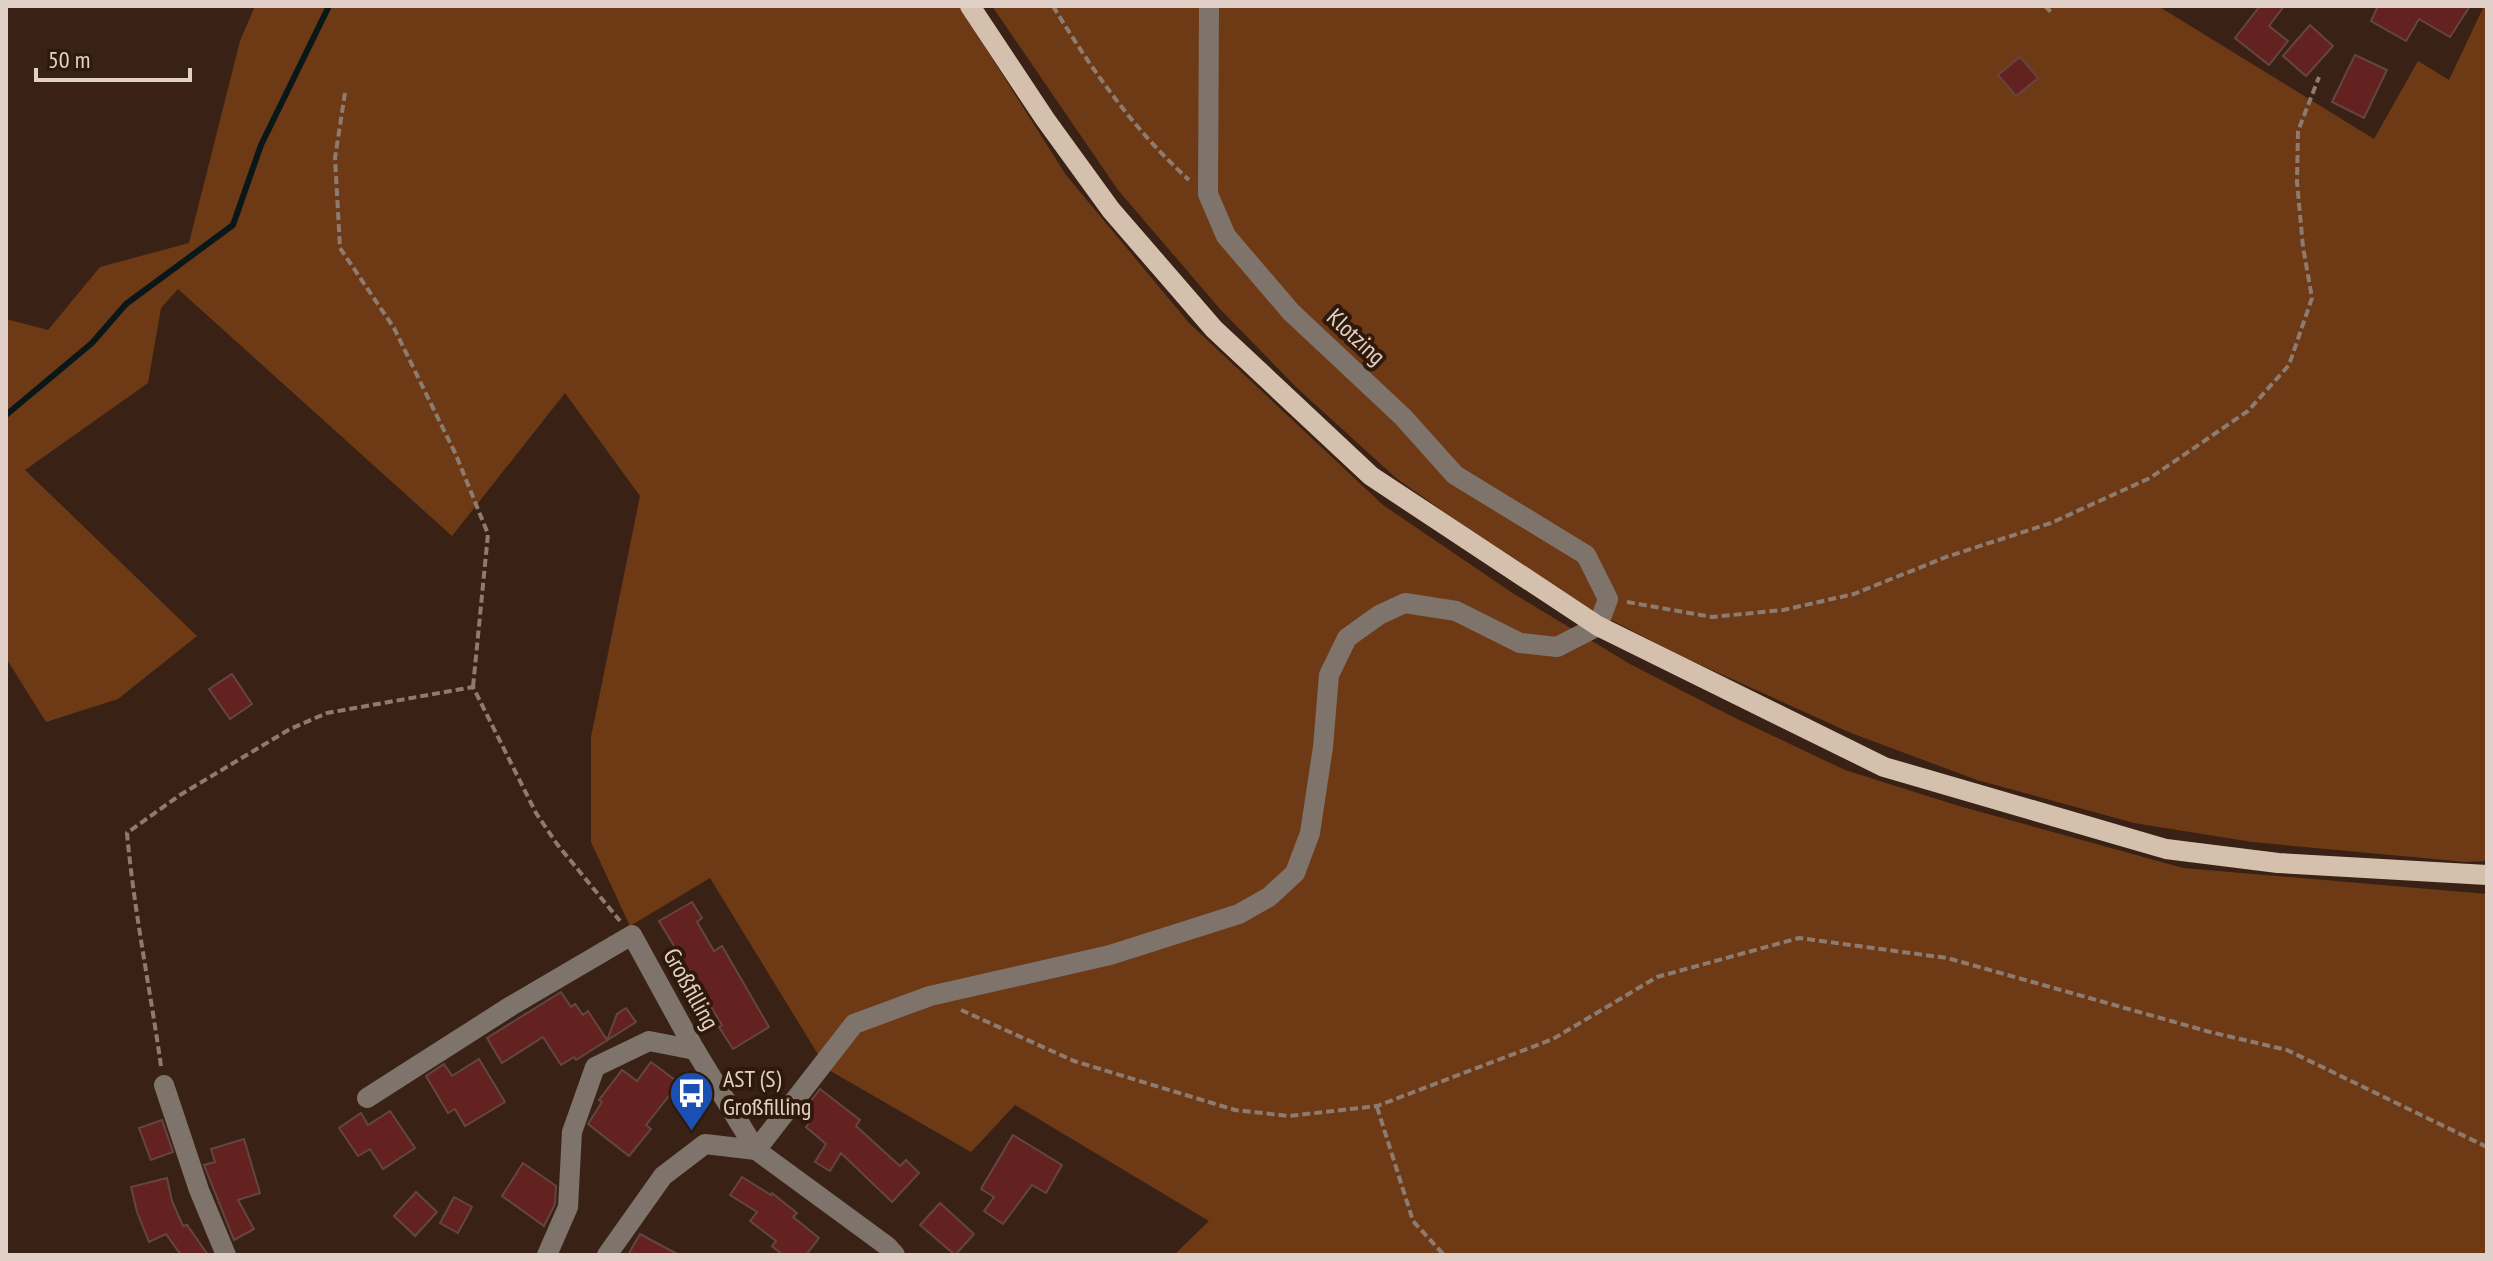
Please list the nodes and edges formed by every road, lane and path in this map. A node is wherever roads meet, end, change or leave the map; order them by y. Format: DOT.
graph roads {
  1 [pos="970,6"];
  2 [pos="1053,6"];
  3 [pos="1209,6"];
  4 [pos="2045,6"];
  5 [pos="2052,13"];
  6 [pos="2319,77"];
  7 [pos="345,93"];
  8 [pos="1208,194"];
  9 [pos="1608,599"];
  10 [pos="1598,626"];
  11 [pos="473,687"];
  12 [pos="2487,875"];
  13 [pos="632,935"];
  14 [pos="930,996"];
  15 [pos="695,1050"];
  16 [pos="164,1085"];
  17 [pos="367,1098"];
  18 [pos="1377,1106"];
  19 [pos="2487,1147"];
  20 [pos="756,1150"];
  21 [pos="226,1255"];
  22 [pos="547,1255"];
  23 [pos="607,1255"];
  24 [pos="895,1255"];
  25 [pos="1444,1255"];
  1 -- 10 [label="main road"];
  2 -- 8 [label="path"];
  3 -- 8 [label="street, Klotzing"];
  4 -- 5 [label="path"];
  6 -- 9 [label="path"];
  7 -- 11 [label="path"];
  8 -- 9 [label="street, Klotzing"];
  9 -- 10 [label="street"];
  10 -- 12 [label="main road"];
  10 -- 14 [label="street"];
  11 -- 13 [label="path"];
  11 -- 16 [label="path"];
  13 -- 15 [label="street, Großfilling"];
  13 -- 17 [label="street"];
  14 -- 18 [label="path"];
  14 -- 20 [label="street"];
  15 -- 20 [label="street, Großfilling"];
  15 -- 22 [label="street"];
  16 -- 21 [label="street"];
  18 -- 19 [label="path"];
  18 -- 25 [label="path"];
  20 -- 23 [label="street, Großfilling"];
  20 -- 24 [label="street, Großfilling"];
}
